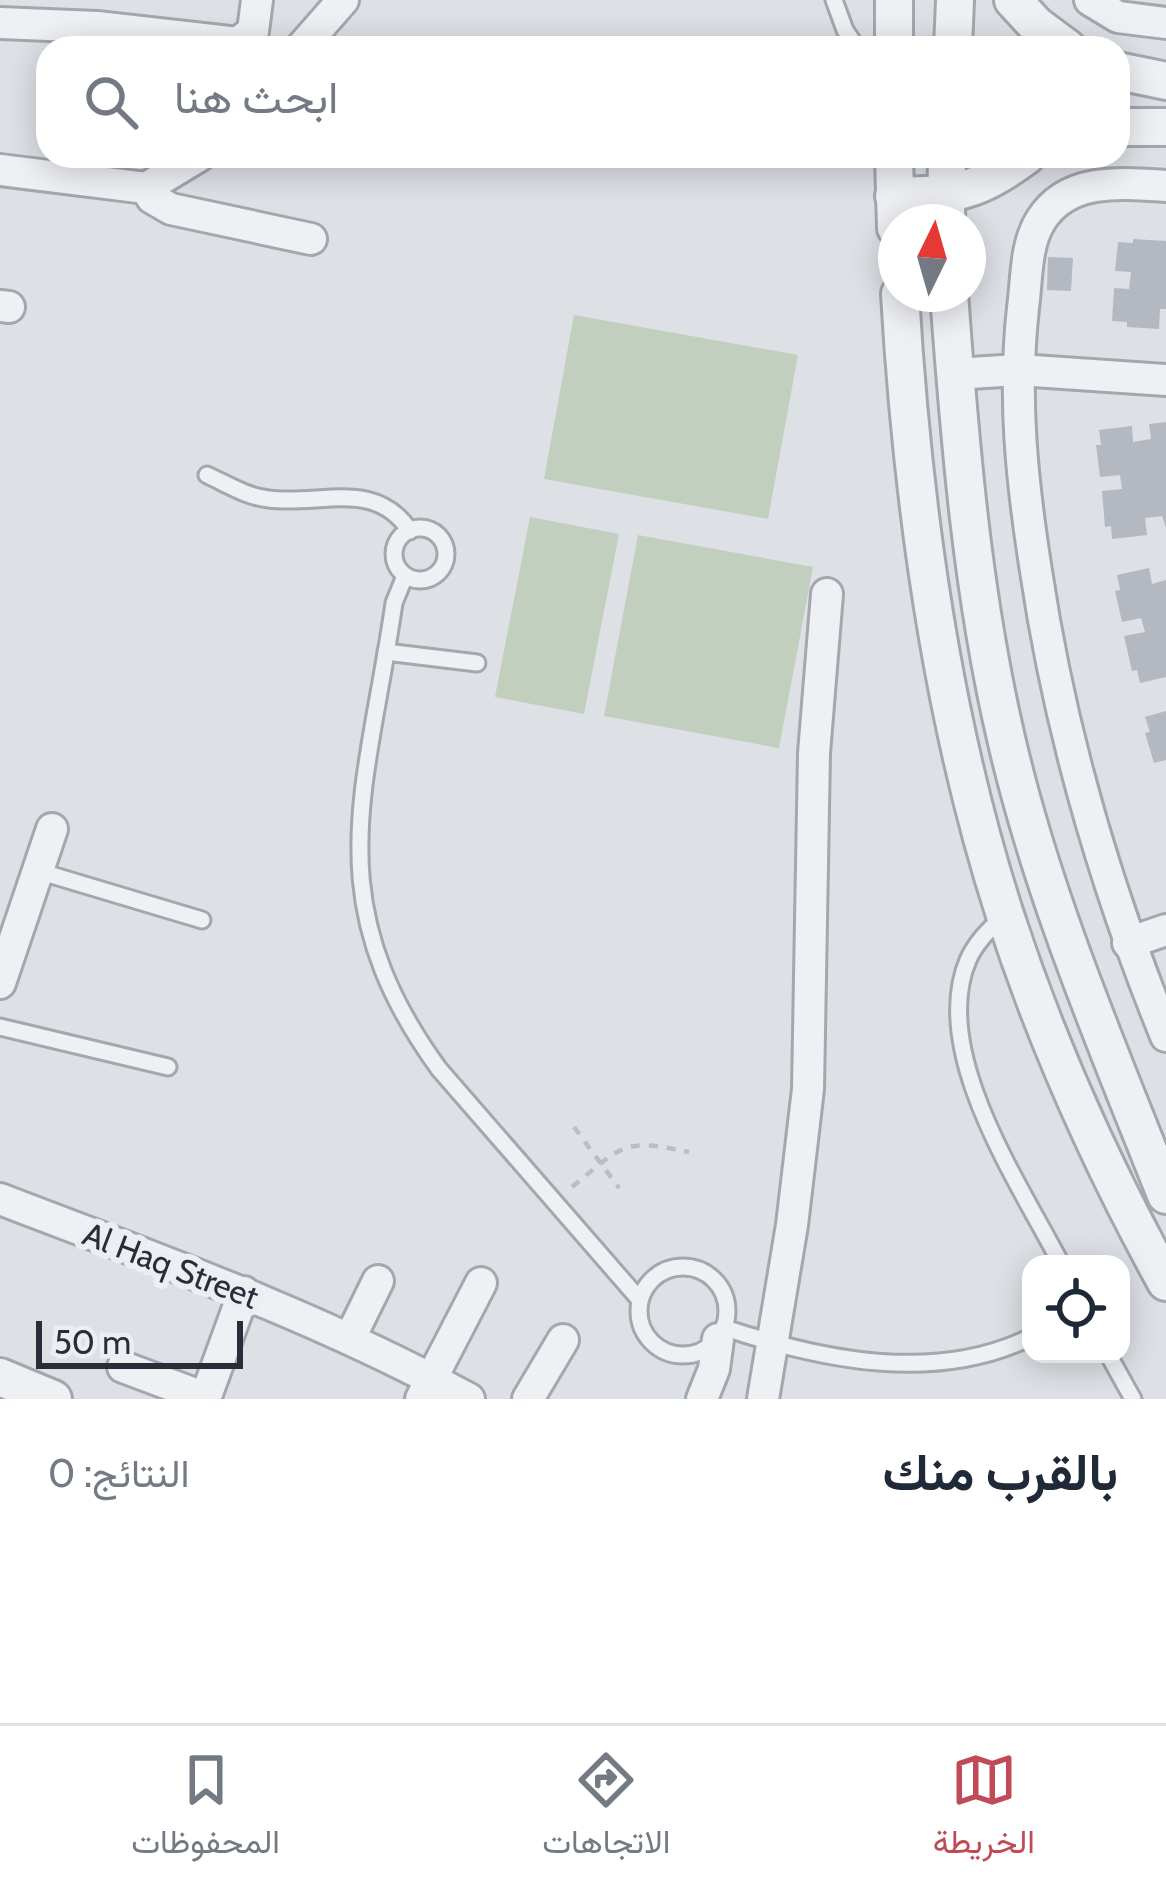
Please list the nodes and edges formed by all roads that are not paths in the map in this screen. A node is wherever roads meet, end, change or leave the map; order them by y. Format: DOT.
graph roads {
  1 [pos="257,0"];
  2 [pos="343,0"];
  3 [pos="834,0"];
  4 [pos="894,0"];
  5 [pos="956,0"];
  6 [pos="1013,0"];
  7 [pos="1090,0"];
  8 [pos="0,23"];
  9 [pos="1166,23"];
  10 [pos="176,36"];
  11 [pos="247,36"];
  12 [pos="312,36"];
  13 [pos="848,36"];
  14 [pos="894,36"];
  15 [pos="954,36"];
  16 [pos="1051,36"];
  17 [pos="1130,74"];
  18 [pos="1166,81"];
  19 [pos="1166,127"];
  20 [pos="1130,128"];
  21 [pos="179,168"];
  22 [pos="894,168"];
  23 [pos="947,168"];
  24 [pos="1007,168"];
  25 [pos="0,170"];
  26 [pos="1166,186"];
  27 [pos="146,188"];
  28 [pos="895,204"];
  29 [pos="946,204"];
  30 [pos="952,204"];
  31 [pos="311,238"];
  32 [pos="902,312"];
  33 [pos="950,312"];
  34 [pos="1019,370"];
  35 [pos="955,374"];
  36 [pos="1166,380"];
  37 [pos="207,475"];
  38 [pos="410,531"];
  39 [pos="405,576"];
  40 [pos="827,595"];
  41 [pos="386,652"];
  42 [pos="477,662"];
  43 [pos="52,829"];
  44 [pos="38,871"];
  45 [pos="1005,914"];
  46 [pos="202,920"];
  47 [pos="1166,930"];
  48 [pos="1128,943"];
  49 [pos="2,968"];
  50 [pos="0,1027"];
  51 [pos="1166,1036"];
  52 [pos="168,1067"];
  53 [pos="1166,1196"];
  54 [pos="0,1199"];
  55 [pos="1056,1255"];
  56 [pos="378,1281"];
  57 [pos="1166,1282"];
  58 [pos="481,1283"];
  59 [pos="244,1292"];
  60 [pos="639,1299"];
  61 [pos="722,1334"];
  62 [pos="350,1338"];
  63 [pos="563,1340"];
  64 [pos="1022,1340"];
  65 [pos="772,1344"];
  66 [pos="1113,1363"];
  67 [pos="123,1367"];
  68 [pos="427,1389"];
  69 [pos="205,1398"];
  70 [pos="469,1399"];
  71 [pos="528,1399"];
  72 [pos="702,1399"];
  73 [pos="763,1399"];
  74 [pos="1132,1399"];
  1 -- 11 [label="street"];
  2 -- 12 [label="street"];
  3 -- 13 [label="lane"];
  4 -- 14 [label="street"];
  5 -- 15 [label="street"];
  6 -- 16 [label="street"];
  7 -- 9 [label="street"];
  8 -- 10 [label="street"];
  17 -- 18 [label="street"];
  19 -- 20 [label="street"];
  21 -- 27 [label="street"];
  22 -- 28 [label="street"];
  23 -- 29 [label="street"];
  24 -- 30 [label="street"];
  25 -- 27 [label="street"];
  26 -- 34 [label="street"];
  27 -- 31 [label="street"];
  32 -- 45 [label="street"];
  33 -- 35 [label="street"];
  34 -- 35 [label="street"];
  34 -- 36 [label="street"];
  34 -- 48 [label="street"];
  35 -- 53 [label="street"];
  37 -- 38 [label="lane"];
  38 -- 39 [label="lane"];
  38 -- 39 [label="lane"];
  39 -- 41 [label="lane"];
  40 -- 65 [label="street"];
  41 -- 42 [label="lane"];
  41 -- 60 [label="lane"];
  43 -- 44 [label="street"];
  44 -- 46 [label="lane"];
  44 -- 49 [label="street"];
  45 -- 55 [label="lane"];
  45 -- 57 [label="street"];
  47 -- 48 [label="street"];
  48 -- 51 [label="street"];
  50 -- 52 [label="lane"];
  54 -- 59 [label="street, Al Haq Street"];
  56 -- 62 [label="street"];
  58 -- 68 [label="street"];
  59 -- 62 [label="street, Al Haq Street"];
  59 -- 69 [label="street"];
  60 -- 61 [label="lane"];
  60 -- 61 [label="lane"];
  61 -- 65 [label="lane"];
  61 -- 72 [label="street"];
  62 -- 68 [label="street, Al Haq Street"];
  63 -- 71 [label="street"];
  64 -- 65 [label="lane"];
  65 -- 73 [label="street"];
  66 -- 74 [label="lane"];
  67 -- 69 [label="street"];
  68 -- 70 [label="street, Al Haq Street"];
}
